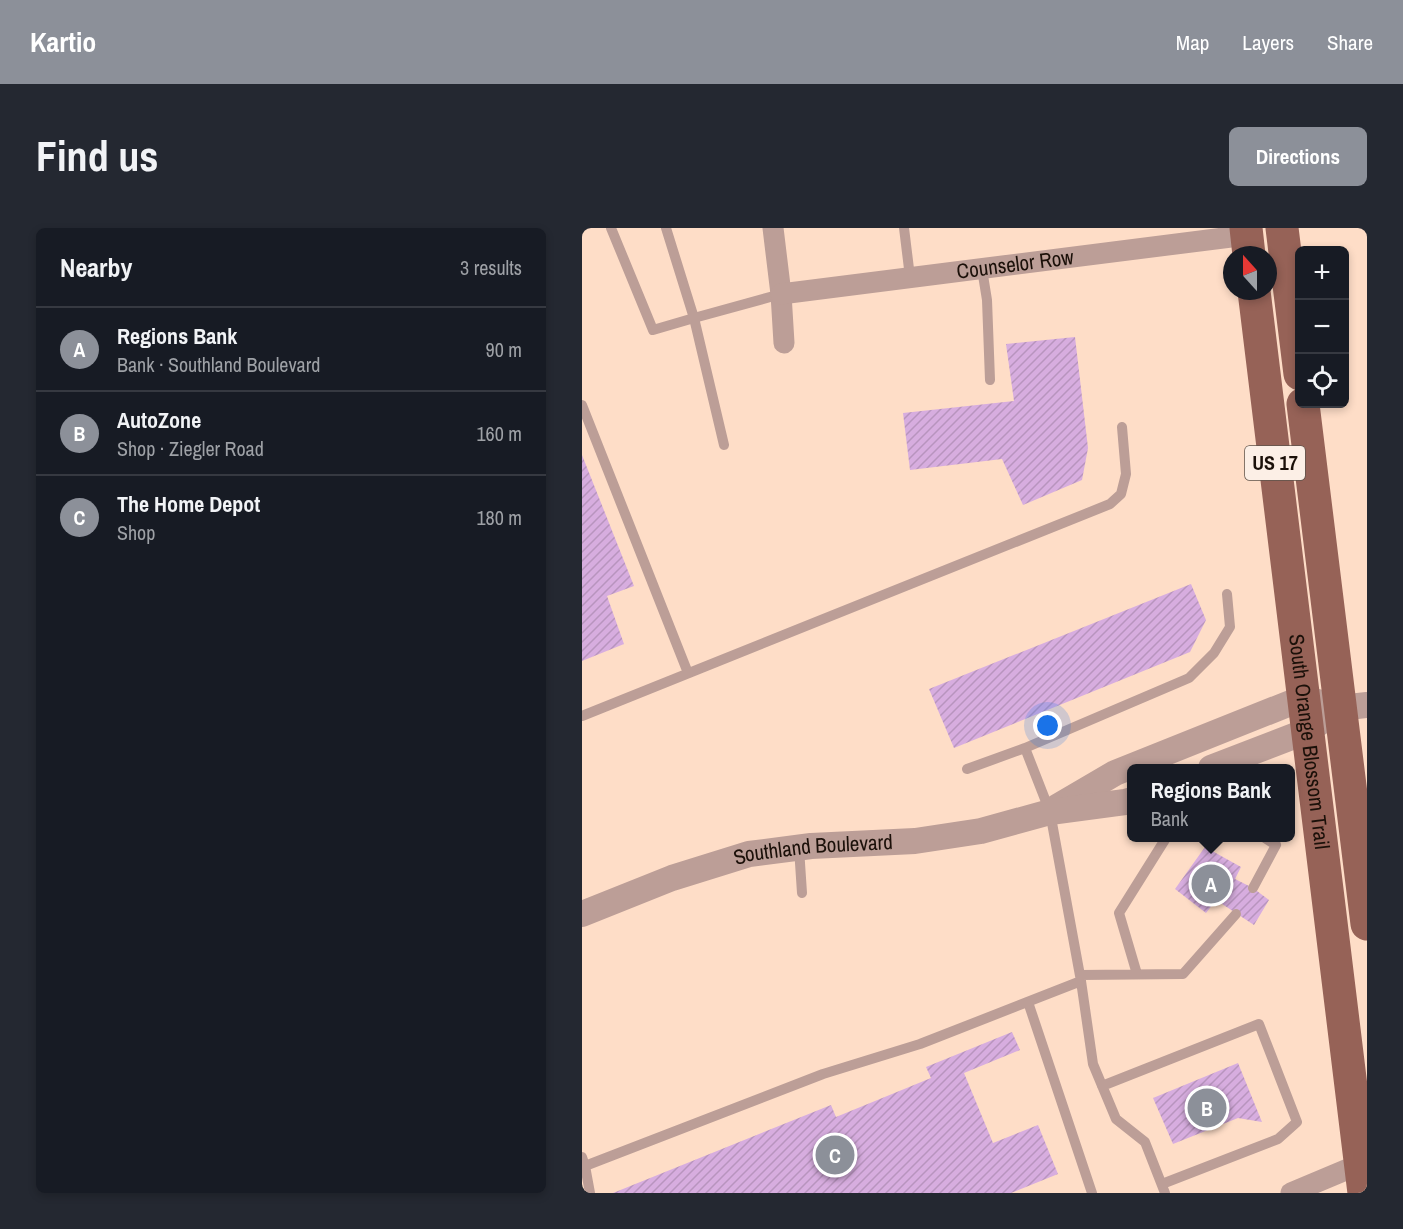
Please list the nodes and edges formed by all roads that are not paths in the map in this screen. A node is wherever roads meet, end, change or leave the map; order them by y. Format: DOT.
graph roads {
  1 [pos="611,228"];
  2 [pos="666,228"];
  3 [pos="774,228"];
  4 [pos="903,228"];
  5 [pos="1283,228"];
  6 [pos="1247,239"];
  7 [pos="982,269"];
  8 [pos="910,278"];
  9 [pos="781,294"];
  10 [pos="1255,300"];
  11 [pos="694,318"];
  12 [pos="784,343"];
  13 [pos="1297,354"];
  14 [pos="990,380"];
  15 [pos="582,405"];
  16 [pos="1304,408"];
  17 [pos="1122,427"];
  18 [pos="724,445"];
  19 [pos="1227,594"];
  20 [pos="688,673"];
  21 [pos="1303,698"];
  22 [pos="1353,706"];
  23 [pos="582,716"];
  24 [pos="1307,731"];
  25 [pos="1025,748"];
  26 [pos="1134,764"];
  27 [pos="1221,764"];
  28 [pos="1127,767"];
  29 [pos="967,769"];
  30 [pos="1127,801"];
  31 [pos="1050,812"];
  32 [pos="1163,842"];
  33 [pos="1272,842"];
  34 [pos="799,848"];
  35 [pos="1252,888"];
  36 [pos="802,893"];
  37 [pos="582,914"];
  38 [pos="1236,914"];
  39 [pos="1367,924"];
  40 [pos="1137,974"];
  41 [pos="1081,978"];
  42 [pos="1029,1002"];
  43 [pos="1102,1086"];
  44 [pos="584,1161"];
  45 [pos="1362,1179"];
  46 [pos="1163,1189"];
  47 [pos="590,1193"];
  48 [pos="1092,1193"];
  49 [pos="1291,1193"];
  1 -- 11 [label="lane"];
  2 -- 11 [label="lane"];
  3 -- 9 [label="street"];
  4 -- 8 [label="lane"];
  5 -- 13 [label="main road"];
  6 -- 7 [label="street, Counselor Row"];
  7 -- 8 [label="street, Counselor Row"];
  7 -- 14 [label="lane"];
  8 -- 9 [label="street, Counselor Row"];
  9 -- 11 [label="lane"];
  9 -- 12 [label="street"];
  10 -- 21 [label="main road, South Orange Blossom Trail / US 17"];
  11 -- 18 [label="lane"];
  15 -- 20 [label="lane"];
  16 -- 22 [label="main road, South Orange Blossom Trail / US 17"];
  17 -- 20 [label="lane"];
  19 -- 25 [label="lane"];
  20 -- 23 [label="lane"];
  21 -- 22 [label="street"];
  21 -- 24 [label="main road, South Orange Blossom Trail / US 17"];
  21 -- 26 [label="street, Southland Boulevard"];
  22 -- 24 [label="street"];
  22 -- 39 [label="main road, South Orange Blossom Trail / US 17"];
  24 -- 27 [label="street"];
  24 -- 45 [label="main road, South Orange Blossom Trail / US 17"];
  25 -- 29 [label="lane"];
  25 -- 31 [label="lane"];
  28 -- 31 [label="street, Southland Boulevard"];
  30 -- 31 [label="street, Southland Boulevard"];
  31 -- 34 [label="street, Southland Boulevard"];
  31 -- 41 [label="lane"];
  32 -- 40 [label="lane"];
  33 -- 35 [label="lane"];
  34 -- 36 [label="lane"];
  34 -- 37 [label="street, Southland Boulevard"];
  38 -- 40 [label="lane"];
  40 -- 41 [label="lane"];
  41 -- 42 [label="lane"];
  41 -- 43 [label="lane"];
  42 -- 44 [label="lane"];
  42 -- 48 [label="lane"];
  43 -- 46 [label="lane"];
  43 -- 46 [label="lane"];
  44 -- 47 [label="lane"];
  45 -- 49 [label="street"];
}
